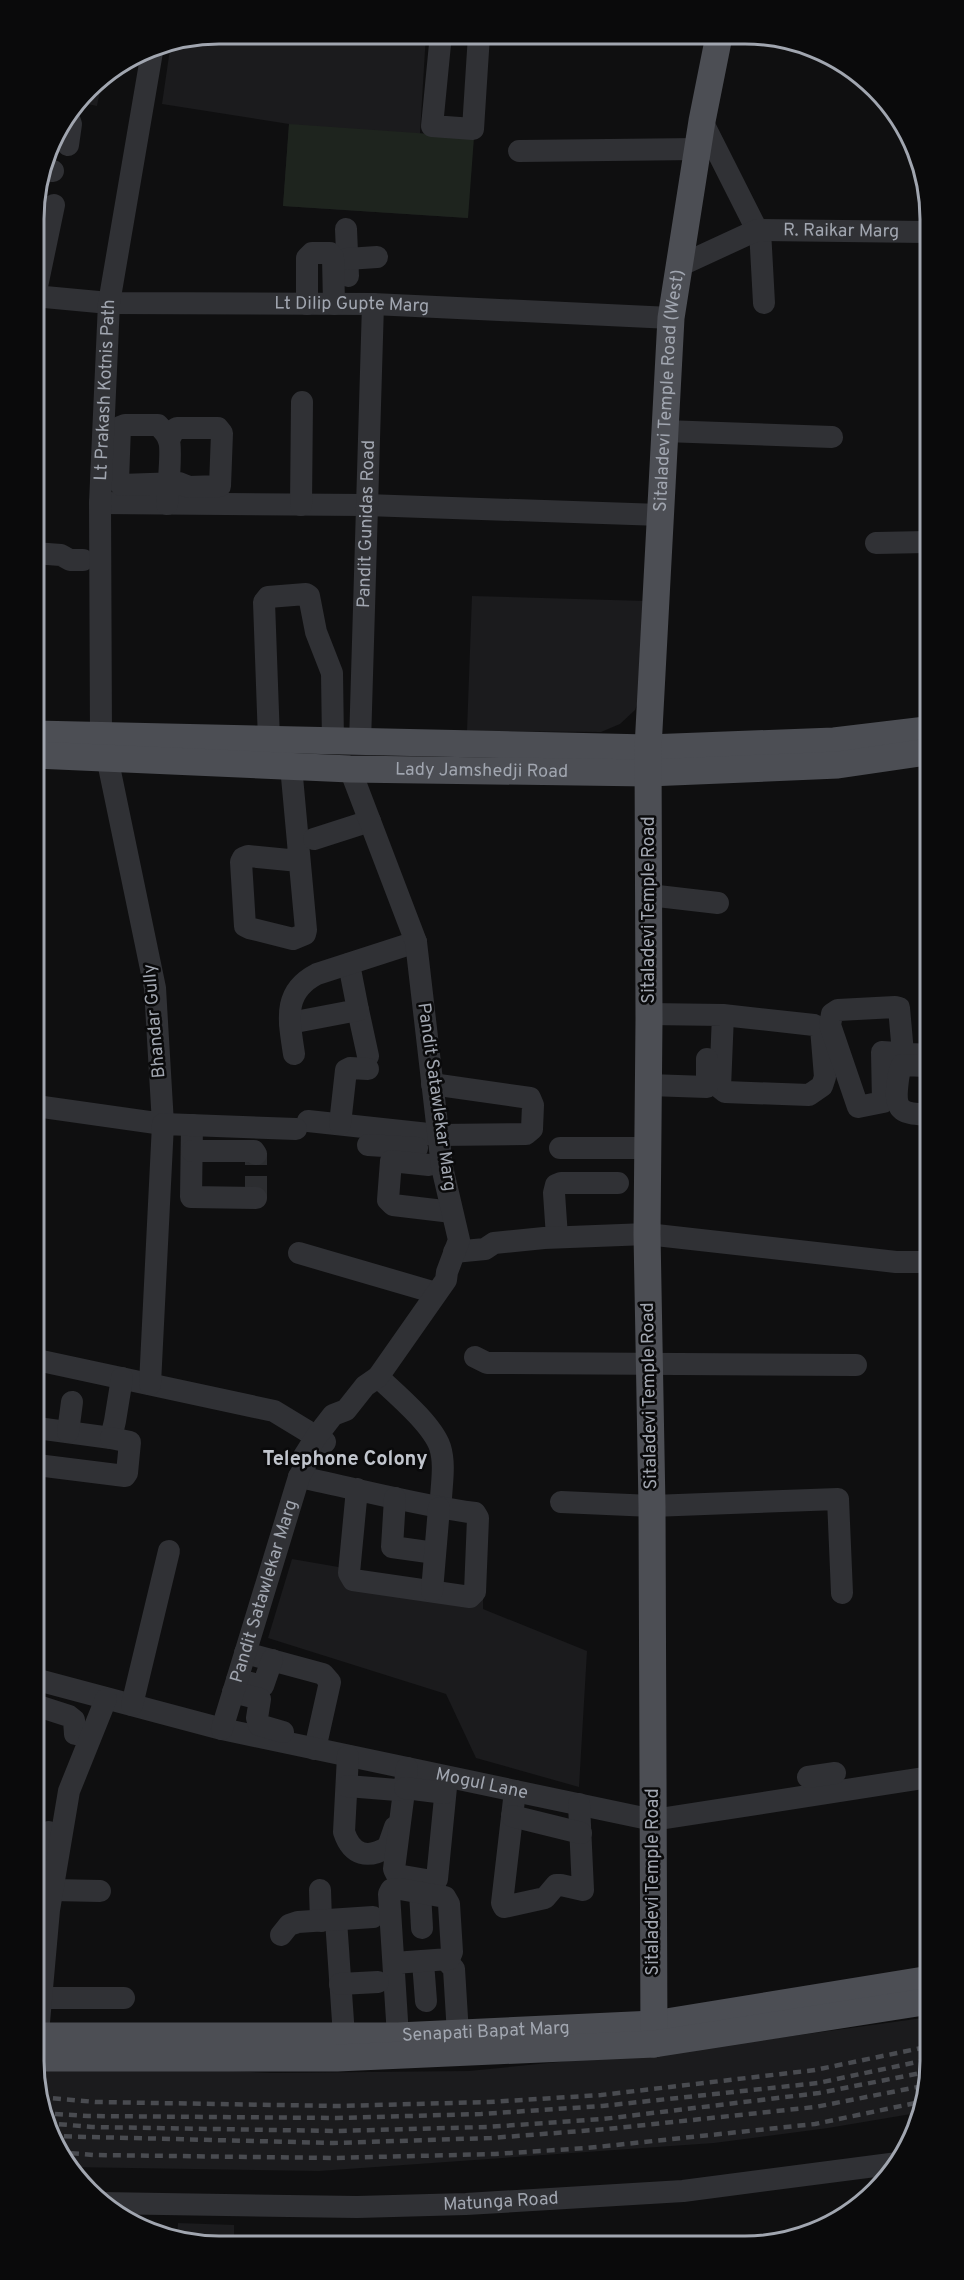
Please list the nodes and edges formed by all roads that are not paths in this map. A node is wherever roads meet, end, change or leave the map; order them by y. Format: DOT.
graph roads {
  1 [pos="440,44"];
  2 [pos="478,44"];
  3 [pos="717,44"];
  4 [pos="151,57"];
  5 [pos="702,121"];
  6 [pos="71,124"];
  7 [pos="68,145"];
  8 [pos="698,148"];
  9 [pos="519,151"];
  10 [pos="54,205"];
  11 [pos="346,229"];
  12 [pos="759,230"];
  13 [pos="920,232"];
  14 [pos="44,253"];
  15 [pos="377,257"];
  16 [pos="347,259"];
  17 [pos="679,266"];
  18 [pos="44,297"];
  19 [pos="307,298"];
  20 [pos="339,300"];
  21 [pos="109,303"];
  22 [pos="765,303"];
  23 [pos="373,304"];
  24 [pos="671,318"];
  25 [pos="302,402"];
  26 [pos="664,431"];
  27 [pos="832,437"];
  28 [pos="174,452"];
  29 [pos="168,493"];
  30 [pos="100,503"];
  31 [pos="301,505"];
  32 [pos="366,505"];
  33 [pos="661,515"];
  34 [pos="920,542"];
  35 [pos="876,543"];
  36 [pos="44,554"];
  37 [pos="83,560"];
  38 [pos="920,730"];
  39 [pos="44,736"];
  40 [pos="269,740"];
  41 [pos="333,742"];
  42 [pos="360,743"];
  43 [pos="104,747"];
  44 [pos="920,753"];
  45 [pos="44,754"];
  46 [pos="648,761"];
  47 [pos="291,766"];
  48 [pos="350,769"];
  49 [pos="370,821"];
  50 [pos="314,839"];
  51 [pos="299,861"];
  52 [pos="649,895"];
  53 [pos="718,903"];
  54 [pos="416,942"];
  55 [pos="349,964"];
  56 [pos="358,1010"];
  57 [pos="649,1014"];
  58 [pos="715,1016"];
  59 [pos="290,1023"];
  60 [pos="920,1044"];
  61 [pos="903,1048"];
  62 [pos="920,1053"];
  63 [pos="294,1054"];
  64 [pos="920,1066"];
  65 [pos="432,1084"];
  66 [pos="649,1085"];
  67 [pos="44,1107"];
  68 [pos="920,1114"];
  69 [pos="163,1124"];
  70 [pos="340,1124"];
  71 [pos="192,1125"];
  72 [pos="368,1145"];
  73 [pos="560,1148"];
  74 [pos="648,1148"];
  75 [pos="433,1150"];
  76 [pos="192,1151"];
  77 [pos="256,1154"];
  78 [pos="618,1183"];
  79 [pos="256,1198"];
  80 [pos="444,1211"];
  81 [pos="647,1234"];
  82 [pos="557,1237"];
  83 [pos="462,1246"];
  84 [pos="299,1253"];
  85 [pos="920,1262"];
  86 [pos="441,1287"];
  87 [pos="475,1357"];
  88 [pos="44,1362"];
  89 [pos="650,1362"];
  90 [pos="856,1365"];
  91 [pos="44,1369"];
  92 [pos="378,1377"];
  93 [pos="121,1383"];
  94 [pos="150,1384"];
  95 [pos="72,1402"];
  96 [pos="51,1430"];
  97 [pos="111,1438"];
  98 [pos="320,1440"];
  99 [pos="44,1455"];
  100 [pos="44,1466"];
  101 [pos="302,1471"];
  102 [pos="357,1490"];
  103 [pos="394,1498"];
  104 [pos="561,1502"];
  105 [pos="440,1503"];
  106 [pos="652,1506"];
  107 [pos="169,1551"];
  108 [pos="435,1553"];
  109 [pos="432,1591"];
  110 [pos="842,1593"];
  111 [pos="245,1653"];
  112 [pos="272,1660"];
  113 [pos="44,1682"];
  114 [pos="233,1693"];
  115 [pos="106,1699"];
  116 [pos="132,1705"];
  117 [pos="44,1708"];
  118 [pos="222,1729"];
  119 [pos="292,1739"];
  120 [pos="316,1744"];
  121 [pos="348,1756"];
  122 [pos="835,1773"];
  123 [pos="808,1776"];
  124 [pos="402,1778"];
  125 [pos="920,1779"];
  126 [pos="446,1785"];
  127 [pos="347,1786"];
  128 [pos="514,1791"];
  129 [pos="579,1804"];
  130 [pos="512,1816"];
  131 [pos="653,1820"];
  132 [pos="581,1833"];
  133 [pos="44,1851"];
  134 [pos="320,1890"];
  135 [pos="100,1891"];
  136 [pos="420,1892"];
  137 [pos="47,1895"];
  138 [pos="373,1917"];
  139 [pos="328,1920"];
  140 [pos="422,1928"];
  141 [pos="281,1935"];
  142 [pos="44,1957"];
  143 [pos="446,1960"];
  144 [pos="423,1962"];
  145 [pos="393,1963"];
  146 [pos="920,1981"];
  147 [pos="378,1982"];
  148 [pos="340,1984"];
  149 [pos="44,1998"];
  150 [pos="124,1998"];
  151 [pos="426,2001"];
  152 [pos="920,2002"];
  153 [pos="771,2016"];
  154 [pos="458,2034"];
  155 [pos="654,2034"];
  156 [pos="44,2036"];
  157 [pos="344,2036"];
  158 [pos="399,2046"];
  159 [pos="162,2047"];
  160 [pos="295,2047"];
  161 [pos="44,2058"];
  162 [pos="887,2164"];
  163 [pos="116,2203"];
  1 -- 2 [label="street"];
  3 -- 5 [label="main road, Sitaladevi Temple Road (West)"];
  4 -- 21 [label="street, Lt Prakash Kotnis Path"];
  5 -- 8 [label="main road, Sitaladevi Temple Road (West)"];
  5 -- 12 [label="street, R. Raikar Marg"];
  6 -- 7 [label="street"];
  8 -- 9 [label="street"];
  8 -- 17 [label="main road, Sitaladevi Temple Road (West)"];
  10 -- 14 [label="street"];
  11 -- 16 [label="street"];
  12 -- 13 [label="street, R. Raikar Marg"];
  12 -- 17 [label="street, R. Raikar Marg"];
  12 -- 22 [label="street"];
  15 -- 16 [label="street"];
  16 -- 20 [label="street"];
  17 -- 24 [label="main road, Sitaladevi Temple Road (West)"];
  18 -- 21 [label="street, Lt Dilip Gupte Marg"];
  19 -- 20 [label="street, Lt Dilip Gupte Marg"];
  19 -- 20 [label="street"];
  19 -- 21 [label="street, Lt Dilip Gupte Marg"];
  20 -- 23 [label="street, Lt Dilip Gupte Marg"];
  21 -- 30 [label="street, Lt Prakash Kotnis Path"];
  23 -- 24 [label="street, Lt Dilip Gupte Marg"];
  23 -- 32 [label="street, Pandit Gunidas Road"];
  24 -- 26 [label="main road, Sitaladevi Temple Road (West)"];
  25 -- 31 [label="street"];
  26 -- 27 [label="street"];
  26 -- 33 [label="main road, Sitaladevi Temple Road (West)"];
  28 -- 29 [label="street"];
  28 -- 29 [label="street"];
  28 -- 29 [label="street"];
  29 -- 30 [label="street"];
  29 -- 31 [label="street"];
  30 -- 43 [label="street, Lt Prakash Kotnis Path"];
  31 -- 32 [label="street"];
  32 -- 33 [label="street"];
  32 -- 42 [label="street, Pandit Gunidas Road"];
  33 -- 46 [label="main road, Sitaladevi Temple Road (West)"];
  34 -- 35 [label="street"];
  36 -- 37 [label="street"];
  38 -- 46 [label="main road, Lady Jamshedji Road"];
  39 -- 43 [label="main road, Lady Jamshedji Road"];
  40 -- 41 [label="main road, Lady Jamshedji Road"];
  40 -- 41 [label="street"];
  40 -- 43 [label="main road, Lady Jamshedji Road"];
  41 -- 42 [label="main road, Lady Jamshedji Road"];
  42 -- 46 [label="main road, Lady Jamshedji Road"];
  43 -- 45 [label="main road, Lady Jamshedji Road"];
  43 -- 47 [label="main road, Lady Jamshedji Road"];
  43 -- 69 [label="street, Bhandar Gully"];
  44 -- 46 [label="main road, Lady Jamshedji Road"];
  46 -- 48 [label="main road, Lady Jamshedji Road"];
  46 -- 52 [label="main road, Sitaladevi Temple Road"];
  47 -- 48 [label="main road, Lady Jamshedji Road"];
  47 -- 51 [label="street"];
  48 -- 49 [label="street, Pandit Satawlekar Marg"];
  49 -- 50 [label="street"];
  49 -- 54 [label="street, Pandit Satawlekar Marg"];
  52 -- 53 [label="street"];
  52 -- 57 [label="main road, Sitaladevi Temple Road"];
  54 -- 55 [label="street"];
  54 -- 65 [label="street, Pandit Satawlekar Marg"];
  55 -- 56 [label="street"];
  55 -- 59 [label="street"];
  56 -- 59 [label="street"];
  56 -- 70 [label="street"];
  57 -- 58 [label="street"];
  57 -- 66 [label="main road, Sitaladevi Temple Road"];
  58 -- 58 [label="street"];
  58 -- 66 [label="street"];
  59 -- 63 [label="street"];
  60 -- 61 [label="street"];
  61 -- 61 [label="street"];
  61 -- 62 [label="street"];
  64 -- 68 [label="street"];
  65 -- 75 [label="street, Pandit Satawlekar Marg"];
  65 -- 75 [label="street"];
  66 -- 74 [label="main road, Sitaladevi Temple Road"];
  67 -- 69 [label="street"];
  69 -- 71 [label="street"];
  69 -- 94 [label="street, Bhandar Gully"];
  70 -- 71 [label="street"];
  70 -- 75 [label="street"];
  71 -- 76 [label="street"];
  72 -- 75 [label="street"];
  73 -- 74 [label="street"];
  74 -- 81 [label="main road, Sitaladevi Temple Road"];
  75 -- 80 [label="street, Pandit Satawlekar Marg"];
  75 -- 80 [label="street"];
  76 -- 77 [label="street"];
  76 -- 79 [label="street"];
  78 -- 82 [label="street"];
  80 -- 83 [label="street, Pandit Satawlekar Marg"];
  81 -- 82 [label="street"];
  81 -- 85 [label="street"];
  81 -- 89 [label="main road, Sitaladevi Temple Road"];
  82 -- 83 [label="street"];
  83 -- 86 [label="street, Pandit Satawlekar Marg"];
  84 -- 86 [label="street"];
  86 -- 92 [label="street, Pandit Satawlekar Marg"];
  87 -- 89 [label="street"];
  88 -- 93 [label="street"];
  89 -- 90 [label="street"];
  89 -- 106 [label="main road, Sitaladevi Temple Road"];
  91 -- 93 [label="street"];
  92 -- 98 [label="street, Pandit Satawlekar Marg"];
  92 -- 105 [label="street"];
  93 -- 94 [label="street"];
  93 -- 97 [label="street"];
  94 -- 98 [label="street"];
  95 -- 96 [label="street"];
  96 -- 97 [label="street"];
  96 -- 99 [label="street"];
  97 -- 100 [label="street"];
  98 -- 101 [label="street, Pandit Satawlekar Marg"];
  101 -- 102 [label="street"];
  101 -- 111 [label="street, Pandit Satawlekar Marg"];
  102 -- 103 [label="street"];
  102 -- 109 [label="street"];
  103 -- 105 [label="street"];
  103 -- 108 [label="street"];
  104 -- 106 [label="street"];
  105 -- 108 [label="street"];
  105 -- 109 [label="street"];
  106 -- 110 [label="street"];
  106 -- 131 [label="main road, Sitaladevi Temple Road"];
  107 -- 116 [label="street"];
  108 -- 109 [label="street"];
  111 -- 112 [label="street"];
  111 -- 114 [label="street, Pandit Satawlekar Marg"];
  112 -- 114 [label="street"];
  112 -- 120 [label="street"];
  113 -- 115 [label="street, Mogul Lane"];
  114 -- 118 [label="street, Pandit Satawlekar Marg"];
  114 -- 119 [label="street"];
  115 -- 116 [label="street, Mogul Lane"];
  115 -- 137 [label="street"];
  116 -- 118 [label="street, Mogul Lane"];
  117 -- 133 [label="street"];
  118 -- 119 [label="street, Mogul Lane"];
  119 -- 120 [label="street, Mogul Lane"];
  120 -- 121 [label="street, Mogul Lane"];
  121 -- 124 [label="street, Mogul Lane"];
  121 -- 127 [label="street"];
  122 -- 123 [label="street"];
  124 -- 126 [label="street, Mogul Lane"];
  124 -- 126 [label="street"];
  124 -- 127 [label="street"];
  124 -- 127 [label="street"];
  125 -- 131 [label="street, Mogul Lane"];
  126 -- 128 [label="street, Mogul Lane"];
  128 -- 129 [label="street, Mogul Lane"];
  128 -- 130 [label="street"];
  129 -- 131 [label="street, Mogul Lane"];
  129 -- 132 [label="street"];
  130 -- 132 [label="street"];
  130 -- 132 [label="street"];
  131 -- 155 [label="main road, Sitaladevi Temple Road"];
  134 -- 139 [label="street"];
  135 -- 137 [label="street"];
  136 -- 140 [label="street"];
  136 -- 143 [label="street"];
  136 -- 145 [label="street"];
  137 -- 142 [label="street"];
  138 -- 139 [label="street"];
  139 -- 141 [label="street"];
  139 -- 148 [label="street"];
  143 -- 144 [label="street"];
  143 -- 154 [label="street"];
  144 -- 145 [label="street"];
  144 -- 151 [label="street"];
  145 -- 158 [label="street"];
  146 -- 153 [label="main road, Senapati Bapat Marg"];
  147 -- 148 [label="street"];
  148 -- 157 [label="street"];
  149 -- 150 [label="street"];
  152 -- 153 [label="main road, Senapati Bapat Marg"];
  153 -- 155 [label="main road, Senapati Bapat Marg"];
  154 -- 155 [label="main road, Senapati Bapat Marg"];
  154 -- 158 [label="main road, Senapati Bapat Marg"];
  155 -- 158 [label="main road, Senapati Bapat Marg"];
  156 -- 159 [label="main road, Senapati Bapat Marg"];
  157 -- 158 [label="main road, Senapati Bapat Marg"];
  157 -- 160 [label="main road, Senapati Bapat Marg"];
  158 -- 160 [label="main road, Senapati Bapat Marg"];
  159 -- 160 [label="main road, Senapati Bapat Marg"];
  159 -- 161 [label="main road, Senapati Bapat Marg"];
  162 -- 163 [label="street, Matunga Road"];
}
